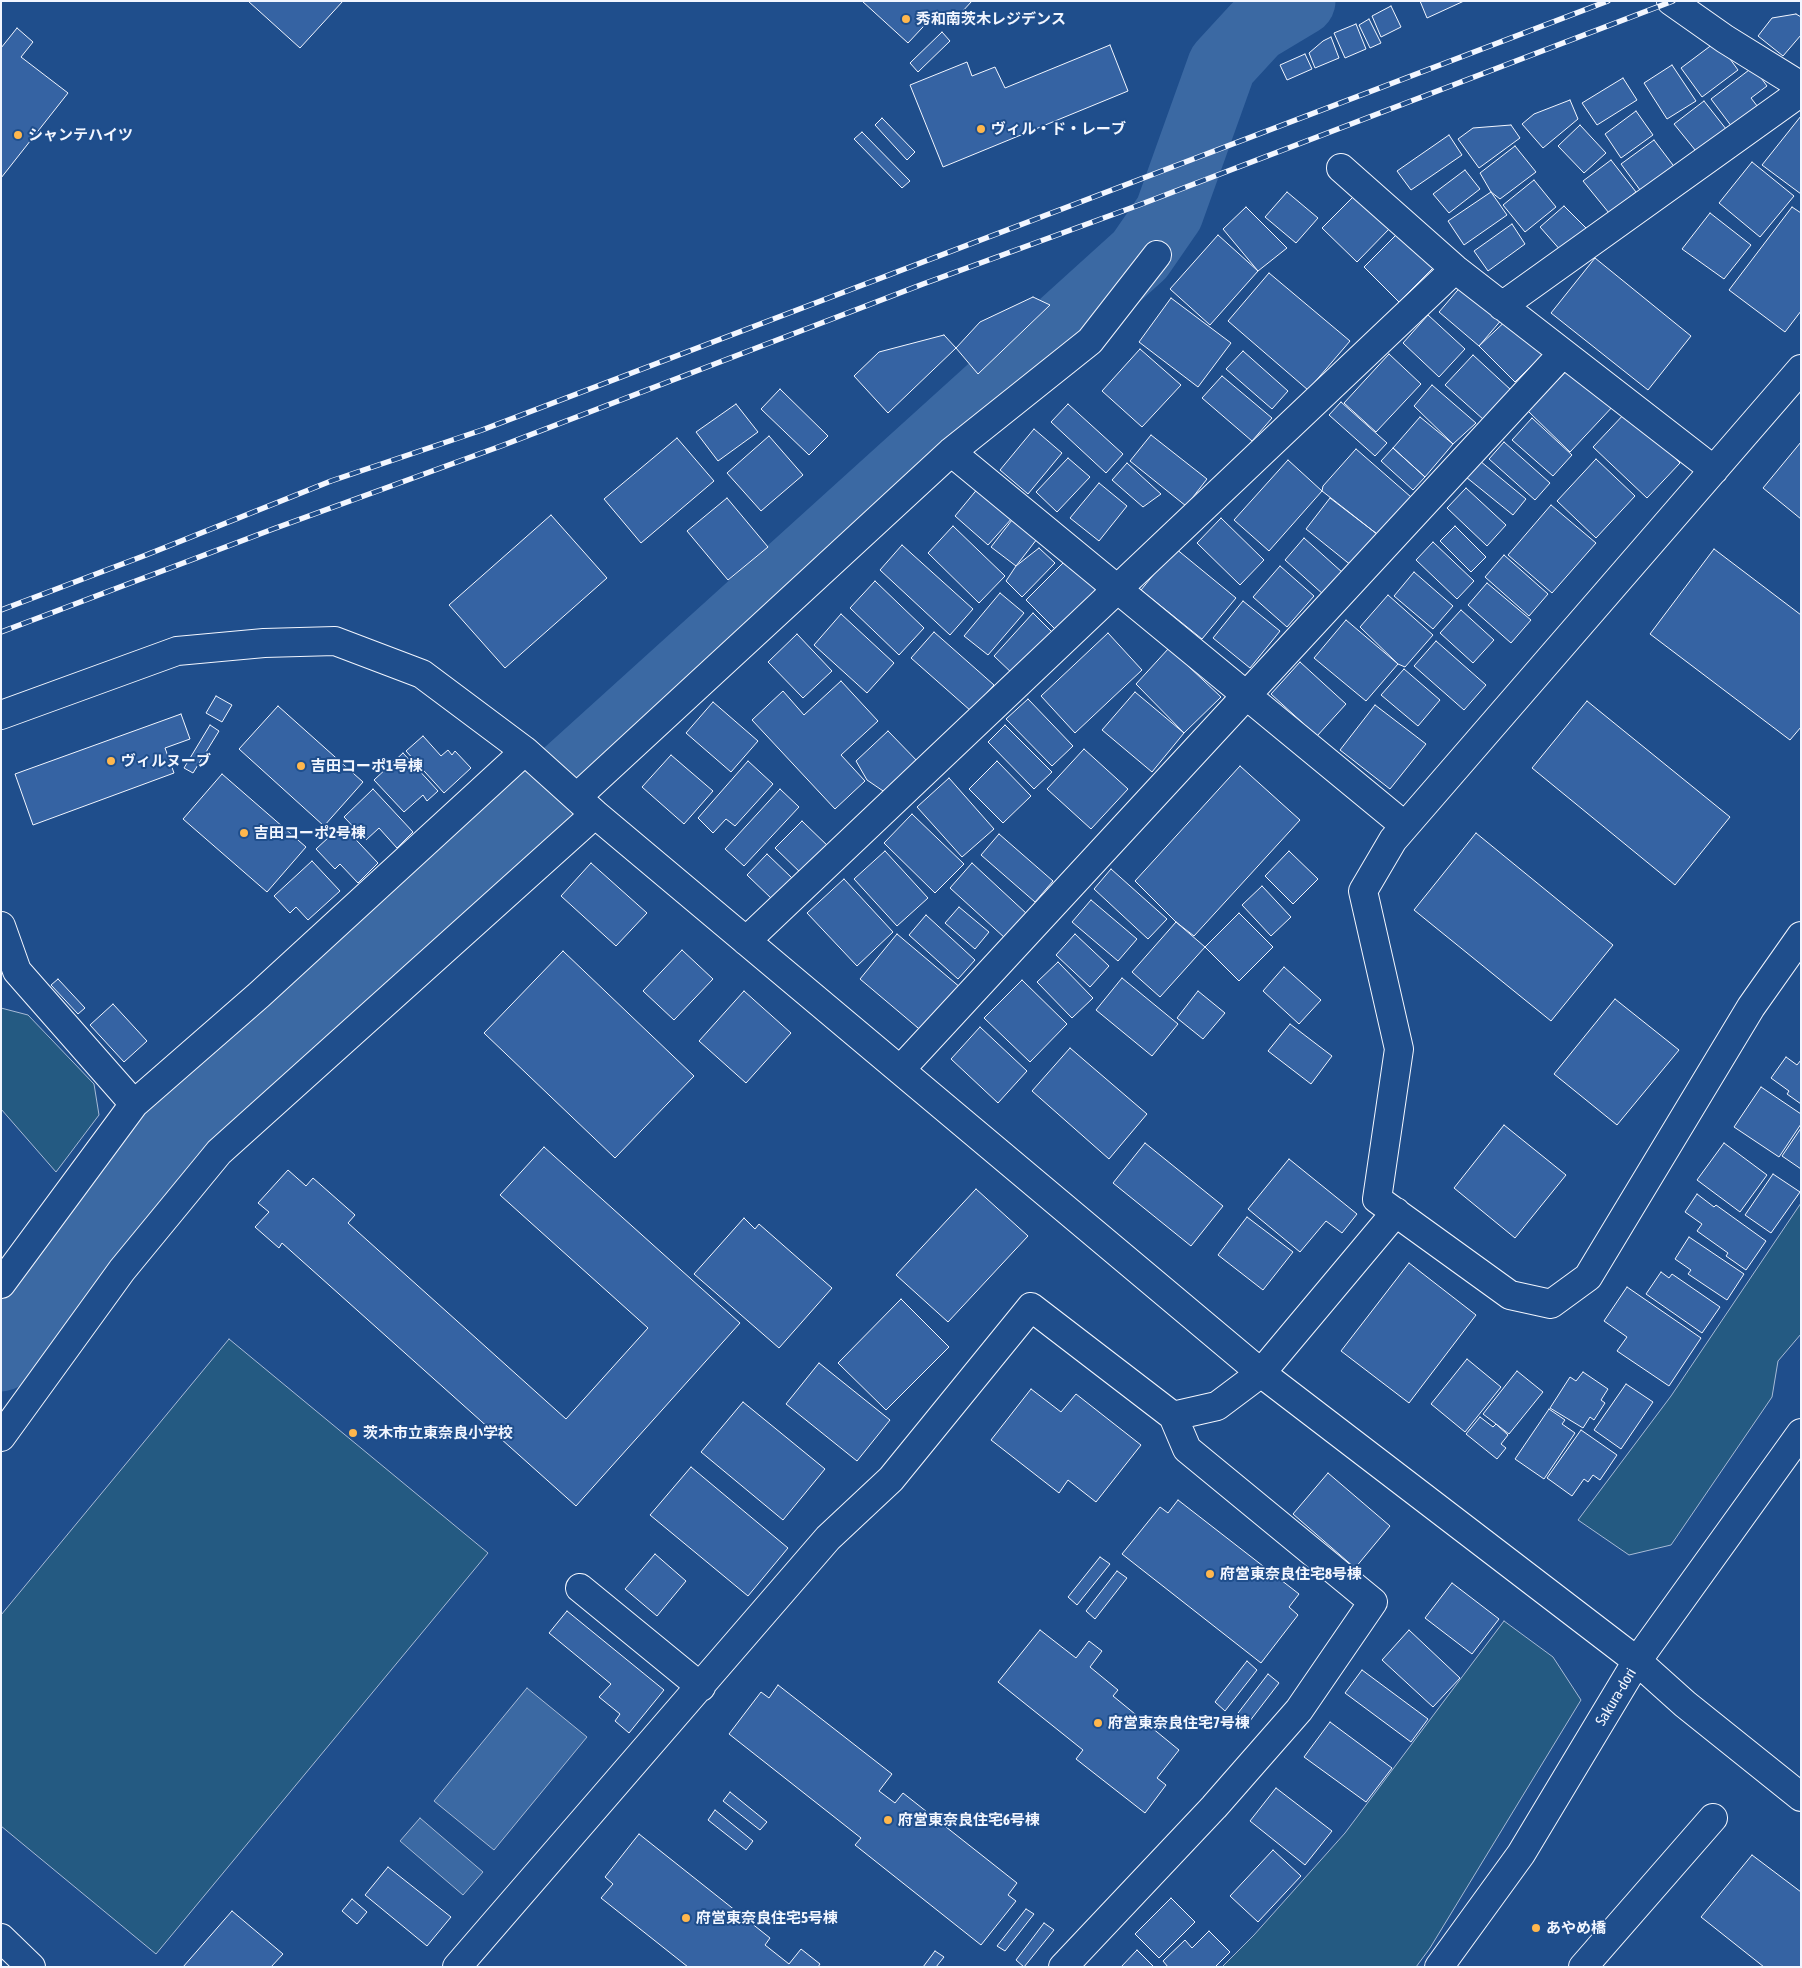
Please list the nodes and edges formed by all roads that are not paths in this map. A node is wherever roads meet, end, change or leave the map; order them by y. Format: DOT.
graph roads {
  1 [pos="1670,1"];
  2 [pos="1801,86"];
  3 [pos="1801,92"];
  4 [pos="1341,168"];
  5 [pos="1157,255"];
  6 [pos="1455,269"];
  7 [pos="1502,306"];
  8 [pos="1563,353"];
  9 [pos="1801,369"];
  10 [pos="951,452"];
  11 [pos="1714,470"];
  12 [pos="1116,588"];
  13 [pos="1247,696"];
  14 [pos="1,716"];
  15 [pos="528,754"];
  16 [pos="586,805"];
  17 [pos="1405,826"];
  18 [pos="1,926"];
  19 [pos="1801,936"];
  20 [pos="746,941"];
  21 [pos="9,974"];
  22 [pos="900,1070"];
  23 [pos="134,1104"];
  24 [pos="1396,1212"];
  25 [pos="1,1284"];
  26 [pos="1261,1373"];
  27 [pos="1173,1416"];
  28 [pos="1801,1434"];
  29 [pos="1,1437"];
  30 [pos="580,1588"];
  31 [pos="1637,1661"];
  32 [pos="701,1687"];
  33 [pos="1801,1797"];
  34 [pos="1713,1818"];
  35 [pos="1,1938"];
  36 [pos="31,1967"];
  37 [pos="457,1967"];
  38 [pos="1063,1967"];
  39 [pos="1439,1967"];
  40 [pos="1583,1967"];
  1 -- 2 [label="street"];
  3 -- 7 [label="street"];
  4 -- 6 [label="street"];
  5 -- 10 [label="street"];
  6 -- 7 [label="street"];
  6 -- 12 [label="street"];
  7 -- 8 [label="street"];
  8 -- 11 [label="street"];
  8 -- 13 [label="street"];
  9 -- 11 [label="street"];
  10 -- 12 [label="street"];
  10 -- 16 [label="street"];
  11 -- 17 [label="street"];
  12 -- 13 [label="street"];
  12 -- 20 [label="street"];
  13 -- 17 [label="street"];
  13 -- 22 [label="street"];
  14 -- 15 [label="street"];
  15 -- 16 [label="street"];
  15 -- 23 [label="street"];
  16 -- 20 [label="street"];
  16 -- 29 [label="street"];
  17 -- 24 [label="street"];
  18 -- 21 [label="street"];
  19 -- 24 [label="street"];
  20 -- 22 [label="street"];
  21 -- 23 [label="street"];
  22 -- 26 [label="street"];
  23 -- 25 [label="street"];
  24 -- 26 [label="street"];
  26 -- 27 [label="street"];
  26 -- 31 [label="street"];
  27 -- 32 [label="street"];
  27 -- 38 [label="street"];
  28 -- 31 [label="street, Sakura-dori"];
  30 -- 32 [label="street"];
  31 -- 33 [label="street"];
  31 -- 39 [label="street, Sakura-dori"];
  32 -- 37 [label="street"];
  34 -- 40 [label="street"];
  35 -- 36 [label="street"];
}
